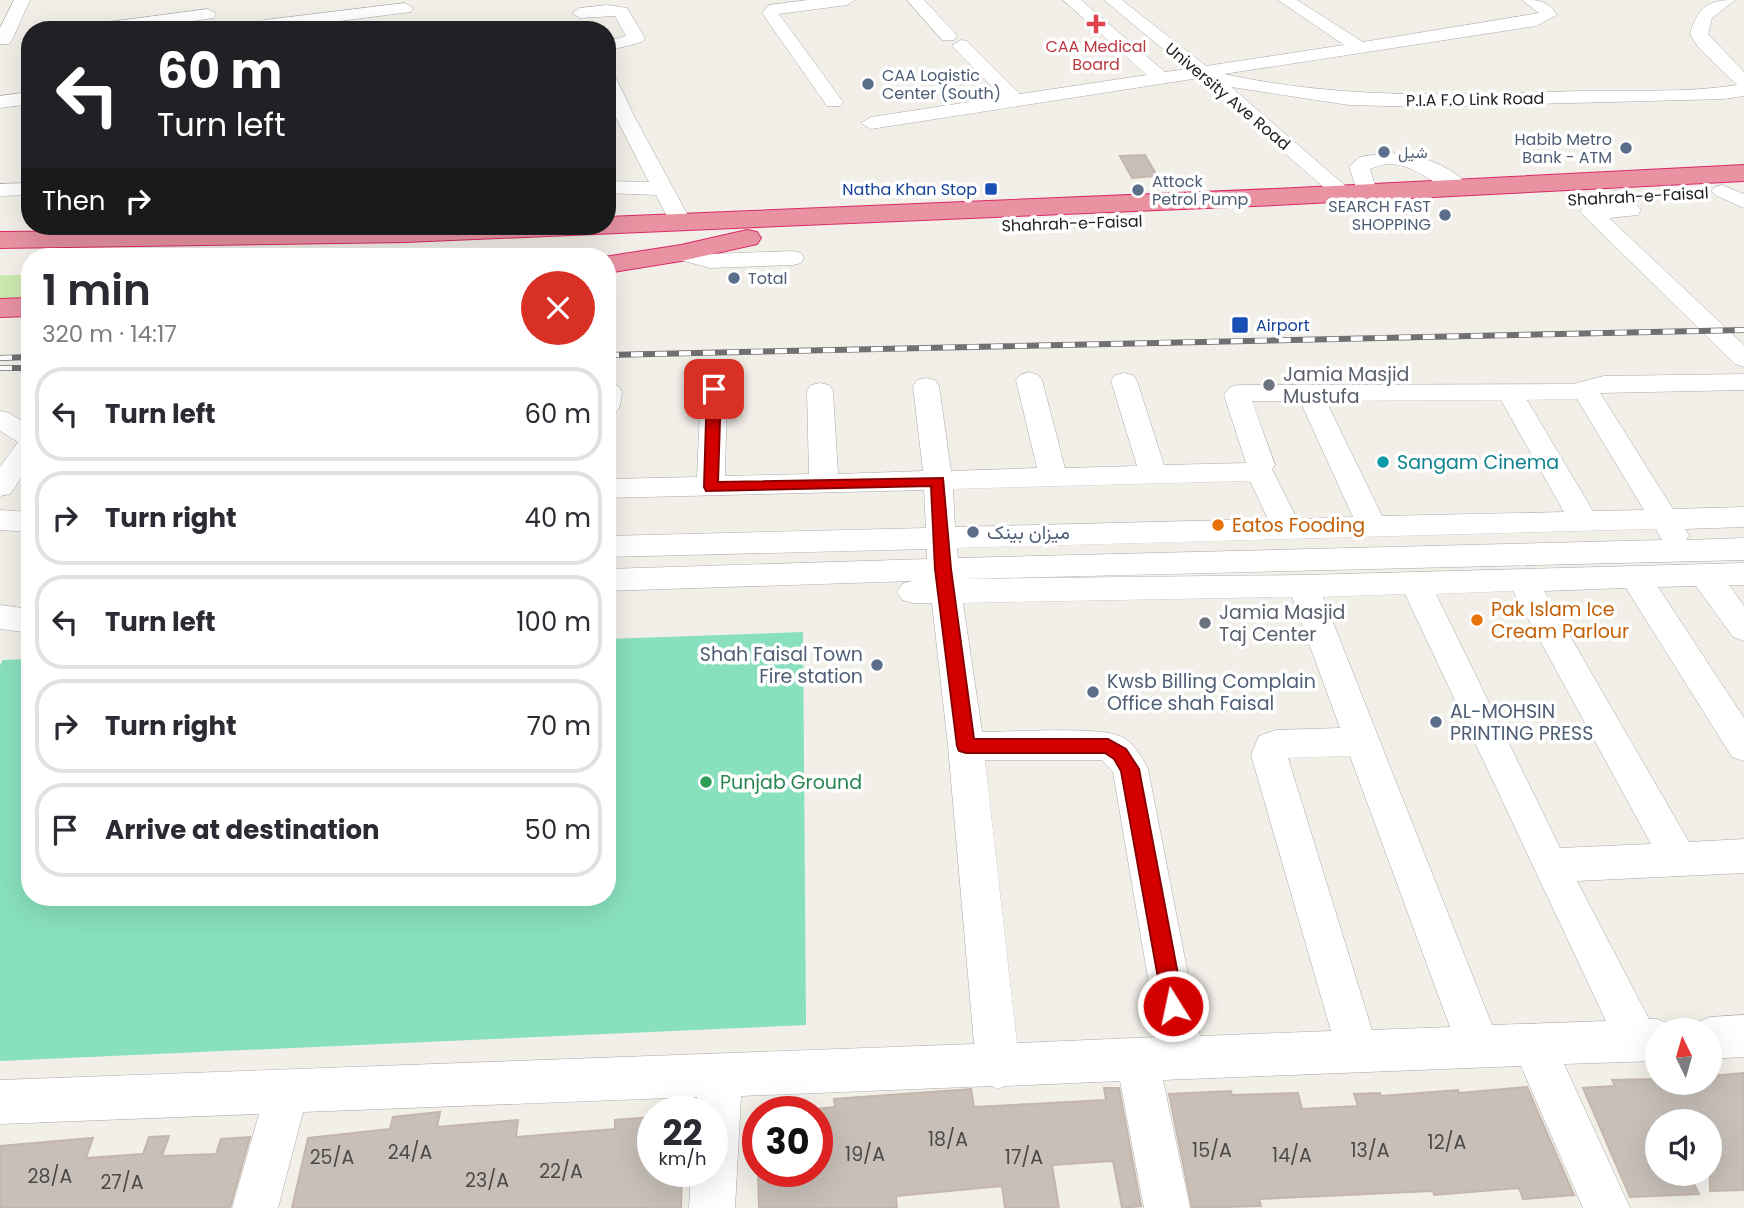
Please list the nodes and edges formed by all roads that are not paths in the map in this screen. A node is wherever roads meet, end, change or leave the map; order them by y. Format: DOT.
graph roads {
  1 [pos="22,0"];
  2 [pos="847,0"];
  3 [pos="915,0"];
  4 [pos="1071,0"];
  5 [pos="1112,0"];
  6 [pos="1286,0"];
  7 [pos="1530,0"];
  8 [pos="1727,0"];
  9 [pos="404,4"];
  10 [pos="766,5"];
  11 [pos="344,8"];
  12 [pos="208,15"];
  13 [pos="580,20"];
  14 [pos="159,21"];
  15 [pos="284,21"];
  16 [pos="21,38"];
  17 [pos="1,40"];
  18 [pos="616,44"];
  19 [pos="1360,48"];
  20 [pos="1205,74"];
  21 [pos="1161,78"];
  22 [pos="1744,82"];
  23 [pos="1744,90"];
  24 [pos="21,99"];
  25 [pos="616,100"];
  26 [pos="1014,100"];
  27 [pos="0,102"];
  28 [pos="834,102"];
  29 [pos="871,123"];
  30 [pos="1744,173"];
  31 [pos="616,187"];
  32 [pos="662,188"];
  33 [pos="21,189"];
  34 [pos="0,190"];
  35 [pos="1354,192"];
  36 [pos="1737,195"];
  37 [pos="1616,197"];
  38 [pos="681,223"];
  39 [pos="616,228"];
  40 [pos="514,235"];
  41 [pos="752,237"];
  42 [pos="0,240"];
  43 [pos="403,243"];
  44 [pos="326,248"];
  45 [pos="681,253"];
  46 [pos="793,257"];
  47 [pos="21,261"];
  48 [pos="0,262"];
  49 [pos="616,264"];
  50 [pos="21,307"];
  51 [pos="0,308"];
  52 [pos="1744,359"];
  53 [pos="1029,380"];
  54 [pos="1124,381"];
  55 [pos="1744,382"];
  56 [pos="926,386"];
  57 [pos="714,389"];
  58 [pos="1585,390"];
  59 [pos="820,391"];
  60 [pos="1309,392"];
  61 [pos="1509,392"];
  62 [pos="0,419"];
  63 [pos="21,432"];
  64 [pos="21,458"];
  65 [pos="1258,469"];
  66 [pos="1153,474"];
  67 [pos="1053,477"];
  68 [pos="938,481"];
  69 [pos="824,485"];
  70 [pos="0,487"];
  71 [pos="711,487"];
  72 [pos="616,489"];
  73 [pos="1744,517"];
  74 [pos="0,520"];
  75 [pos="1663,520"];
  76 [pos="21,521"];
  77 [pos="1585,522"];
  78 [pos="1449,525"];
  79 [pos="1371,527"];
  80 [pos="1287,528"];
  81 [pos="942,538"];
  82 [pos="616,547"];
  83 [pos="1744,549"];
  84 [pos="1684,551"];
  85 [pos="1468,557"];
  86 [pos="1744,574"];
  87 [pos="1704,575"];
  88 [pos="1634,576"];
  89 [pos="616,580"];
  90 [pos="945,580"];
  91 [pos="1522,580"];
  92 [pos="1415,582"];
  93 [pos="1303,586"];
  94 [pos="0,596"];
  95 [pos="21,598"];
  96 [pos="616,601"];
  97 [pos="0,617"];
  98 [pos="21,620"];
  99 [pos="1744,629"];
  100 [pos="1363,741"];
  101 [pos="966,746"];
  102 [pos="1744,747"];
  103 [pos="1744,856"];
  104 [pos="1679,859"];
  105 [pos="1549,865"];
  106 [pos="1645,1036"];
  107 [pos="1744,1036"];
  108 [pos="1722,1037"];
  109 [pos="1645,1040"];
  110 [pos="1533,1045"];
  111 [pos="1479,1047"];
  112 [pos="1358,1052"];
  113 [pos="1183,1059"];
  114 [pos="1138,1061"];
  115 [pos="998,1067"];
  116 [pos="720,1077"];
  117 [pos="287,1092"];
  118 [pos="0,1102"];
  119 [pos="256,1208"];
  120 [pos="712,1208"];
  121 [pos="1167,1208"];
  122 [pos="1607,1208"];
  1 -- 17 [label="street"];
  2 -- 10 [label="street"];
  3 -- 26 [label="street"];
  4 -- 21 [label="street"];
  5 -- 20 [label="street, University Ave Road"];
  6 -- 19 [label="street"];
  7 -- 19 [label="street"];
  8 -- 22 [label="street"];
  9 -- 11 [label="street"];
  10 -- 28 [label="street"];
  11 -- 15 [label="street"];
  12 -- 14 [label="street"];
  13 -- 18 [label="street"];
  16 -- 17 [label="street"];
  19 -- 20 [label="street"];
  20 -- 21 [label="street"];
  20 -- 23 [label="street, P.I.A F.O Link Road"];
  20 -- 35 [label="street, University Ave Road"];
  21 -- 26 [label="street"];
  24 -- 27 [label="street"];
  25 -- 32 [label="street"];
  26 -- 29 [label="street"];
  30 -- 35 [label="highway, Shahrah-e-Faisal"];
  31 -- 32 [label="street"];
  32 -- 38 [label="street"];
  33 -- 34 [label="street"];
  35 -- 38 [label="highway, Shahrah-e-Faisal"];
  36 -- 37 [label="highway, Shahrah-e-Faisal"];
  37 -- 46 [label="highway, Shahrah-e-Faisal"];
  37 -- 52 [label="street"];
  38 -- 39 [label="highway, Shahrah-e-Faisal"];
  40 -- 43 [label="highway, Shahrah-e-Faisal"];
  41 -- 43 [label="highway, Shahrah-e-Faisal"];
  41 -- 45 [label="highway"];
  41 -- 46 [label="highway, Shahrah-e-Faisal"];
  42 -- 43 [label="highway"];
  43 -- 44 [label="highway"];
  45 -- 46 [label="street"];
  45 -- 49 [label="highway"];
  47 -- 48 [label="highway"];
  50 -- 51 [label="highway"];
  53 -- 67 [label="street"];
  54 -- 66 [label="street"];
  55 -- 58 [label="street"];
  56 -- 68 [label="street"];
  57 -- 71 [label="street"];
  58 -- 61 [label="street"];
  58 -- 75 [label="street"];
  59 -- 69 [label="street"];
  60 -- 61 [label="street"];
  60 -- 65 [label="street"];
  60 -- 79 [label="street"];
  61 -- 77 [label="street"];
  62 -- 63 [label="street"];
  64 -- 70 [label="street"];
  65 -- 66 [label="street"];
  65 -- 80 [label="street"];
  66 -- 67 [label="street"];
  67 -- 68 [label="street"];
  68 -- 69 [label="street"];
  68 -- 81 [label="street"];
  69 -- 71 [label="street"];
  71 -- 72 [label="street"];
  73 -- 75 [label="street"];
  74 -- 76 [label="street"];
  75 -- 77 [label="street"];
  75 -- 84 [label="street"];
  77 -- 78 [label="street"];
  78 -- 79 [label="street"];
  78 -- 85 [label="street"];
  79 -- 80 [label="street"];
  80 -- 81 [label="street"];
  81 -- 82 [label="street"];
  81 -- 90 [label="street"];
  83 -- 84 [label="street"];
  84 -- 85 [label="street"];
  85 -- 90 [label="street"];
  86 -- 87 [label="street"];
  87 -- 88 [label="street"];
  87 -- 99 [label="street"];
  88 -- 91 [label="street"];
  88 -- 102 [label="street"];
  89 -- 90 [label="street"];
  90 -- 93 [label="street"];
  90 -- 96 [label="street"];
  90 -- 101 [label="street"];
  91 -- 92 [label="street"];
  91 -- 104 [label="street"];
  92 -- 93 [label="street"];
  92 -- 105 [label="street"];
  93 -- 100 [label="street"];
  94 -- 95 [label="street"];
  97 -- 98 [label="street"];
  100 -- 111 [label="street"];
  100 -- 112 [label="street"];
  101 -- 113 [label="street"];
  101 -- 115 [label="street"];
  103 -- 104 [label="street"];
  104 -- 105 [label="street"];
  105 -- 106 [label="street"];
  107 -- 108 [label="street"];
  109 -- 110 [label="street"];
  110 -- 111 [label="street"];
  110 -- 122 [label="street"];
  111 -- 112 [label="street"];
  112 -- 113 [label="street"];
  113 -- 114 [label="street"];
  114 -- 115 [label="street"];
  114 -- 121 [label="street"];
  115 -- 116 [label="street"];
  116 -- 117 [label="street"];
  116 -- 120 [label="street"];
  117 -- 118 [label="street"];
  117 -- 119 [label="street"];
}
